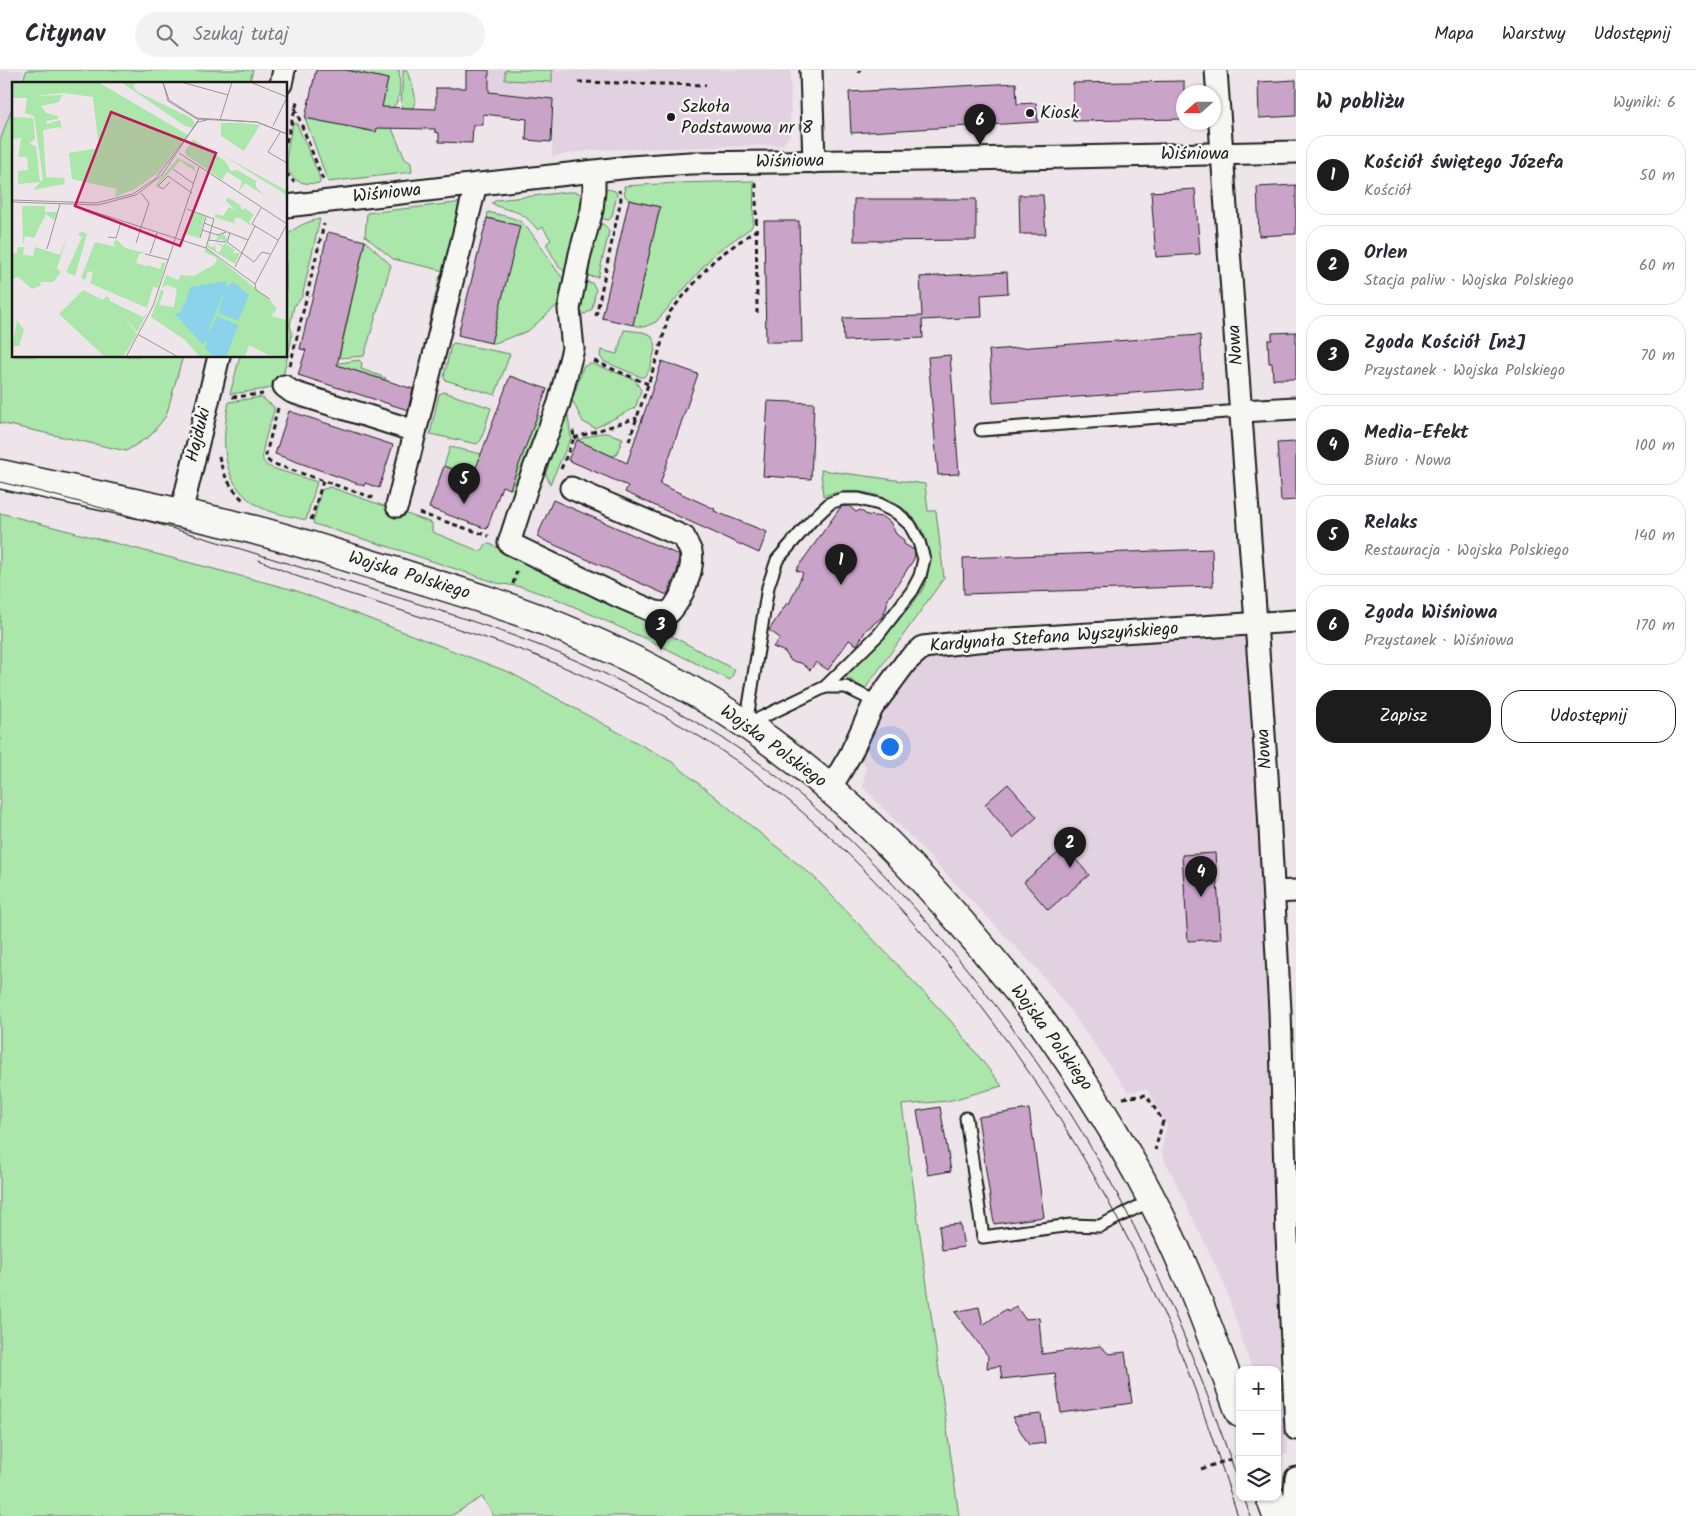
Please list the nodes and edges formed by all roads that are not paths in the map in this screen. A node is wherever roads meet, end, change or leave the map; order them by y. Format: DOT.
graph roads {
  1 [pos="811,70"];
  2 [pos="1216,70"];
  3 [pos="1296,152"];
  4 [pos="1222,154"];
  5 [pos="814,162"];
  6 [pos="594,172"];
  7 [pos="476,184"];
  8 [pos="288,206"];
  9 [pos="219,358"];
  10 [pos="284,386"];
  11 [pos="1296,408"];
  12 [pos="1241,411"];
  13 [pos="981,430"];
  14 [pos="415,431"];
  15 [pos="0,474"];
  16 [pos="571,488"];
  17 [pos="396,506"];
  18 [pos="181,513"];
  19 [pos="1296,622"];
  20 [pos="1256,624"];
  21 [pos="825,687"];
  22 [pos="876,702"];
  23 [pos="746,725"];
  24 [pos="830,789"];
  25 [pos="1296,891"];
  26 [pos="1274,892"];
  27 [pos="966,1118"];
  28 [pos="1152,1200"];
  29 [pos="1239,1411"];
  30 [pos="1296,1429"];
  31 [pos="1296,1478"];
  32 [pos="1271,1501"];
  33 [pos="1277,1516"];
  34 [pos="1293,1516"];
  1 -- 5 [label="street"];
  2 -- 4 [label="street, Nowa"];
  3 -- 4 [label="street, Wiśniowa"];
  4 -- 5 [label="street, Wiśniowa"];
  4 -- 12 [label="street, Nowa"];
  5 -- 6 [label="street, Wiśniowa"];
  6 -- 7 [label="street, Wiśniowa"];
  6 -- 16 [label="street"];
  7 -- 8 [label="street, Wiśniowa"];
  7 -- 14 [label="street"];
  9 -- 18 [label="street, Hajduki"];
  10 -- 14 [label="street"];
  11 -- 12 [label="street"];
  12 -- 13 [label="lane"];
  12 -- 20 [label="street, Nowa"];
  14 -- 17 [label="street"];
  15 -- 18 [label="street, Wojska Polskiego"];
  18 -- 23 [label="street, Wojska Polskiego"];
  19 -- 20 [label="street, Kardynała Stefana Wyszyńskiego"];
  20 -- 22 [label="street, Kardynała Stefana Wyszyńskiego"];
  20 -- 26 [label="street, Nowa"];
  21 -- 22 [label="lane"];
  21 -- 23 [label="lane"];
  21 -- 23 [label="lane"];
  22 -- 24 [label="street, Kardynała Stefana Wyszyńskiego"];
  23 -- 24 [label="street, Wojska Polskiego"];
  24 -- 28 [label="street, Wojska Polskiego"];
  25 -- 26 [label="street"];
  26 -- 30 [label="street, Nowa"];
  27 -- 28 [label="lane"];
  28 -- 29 [label="street, Wojska Polskiego"];
  31 -- 34 [label="street"];
  32 -- 33 [label="street"];
}
